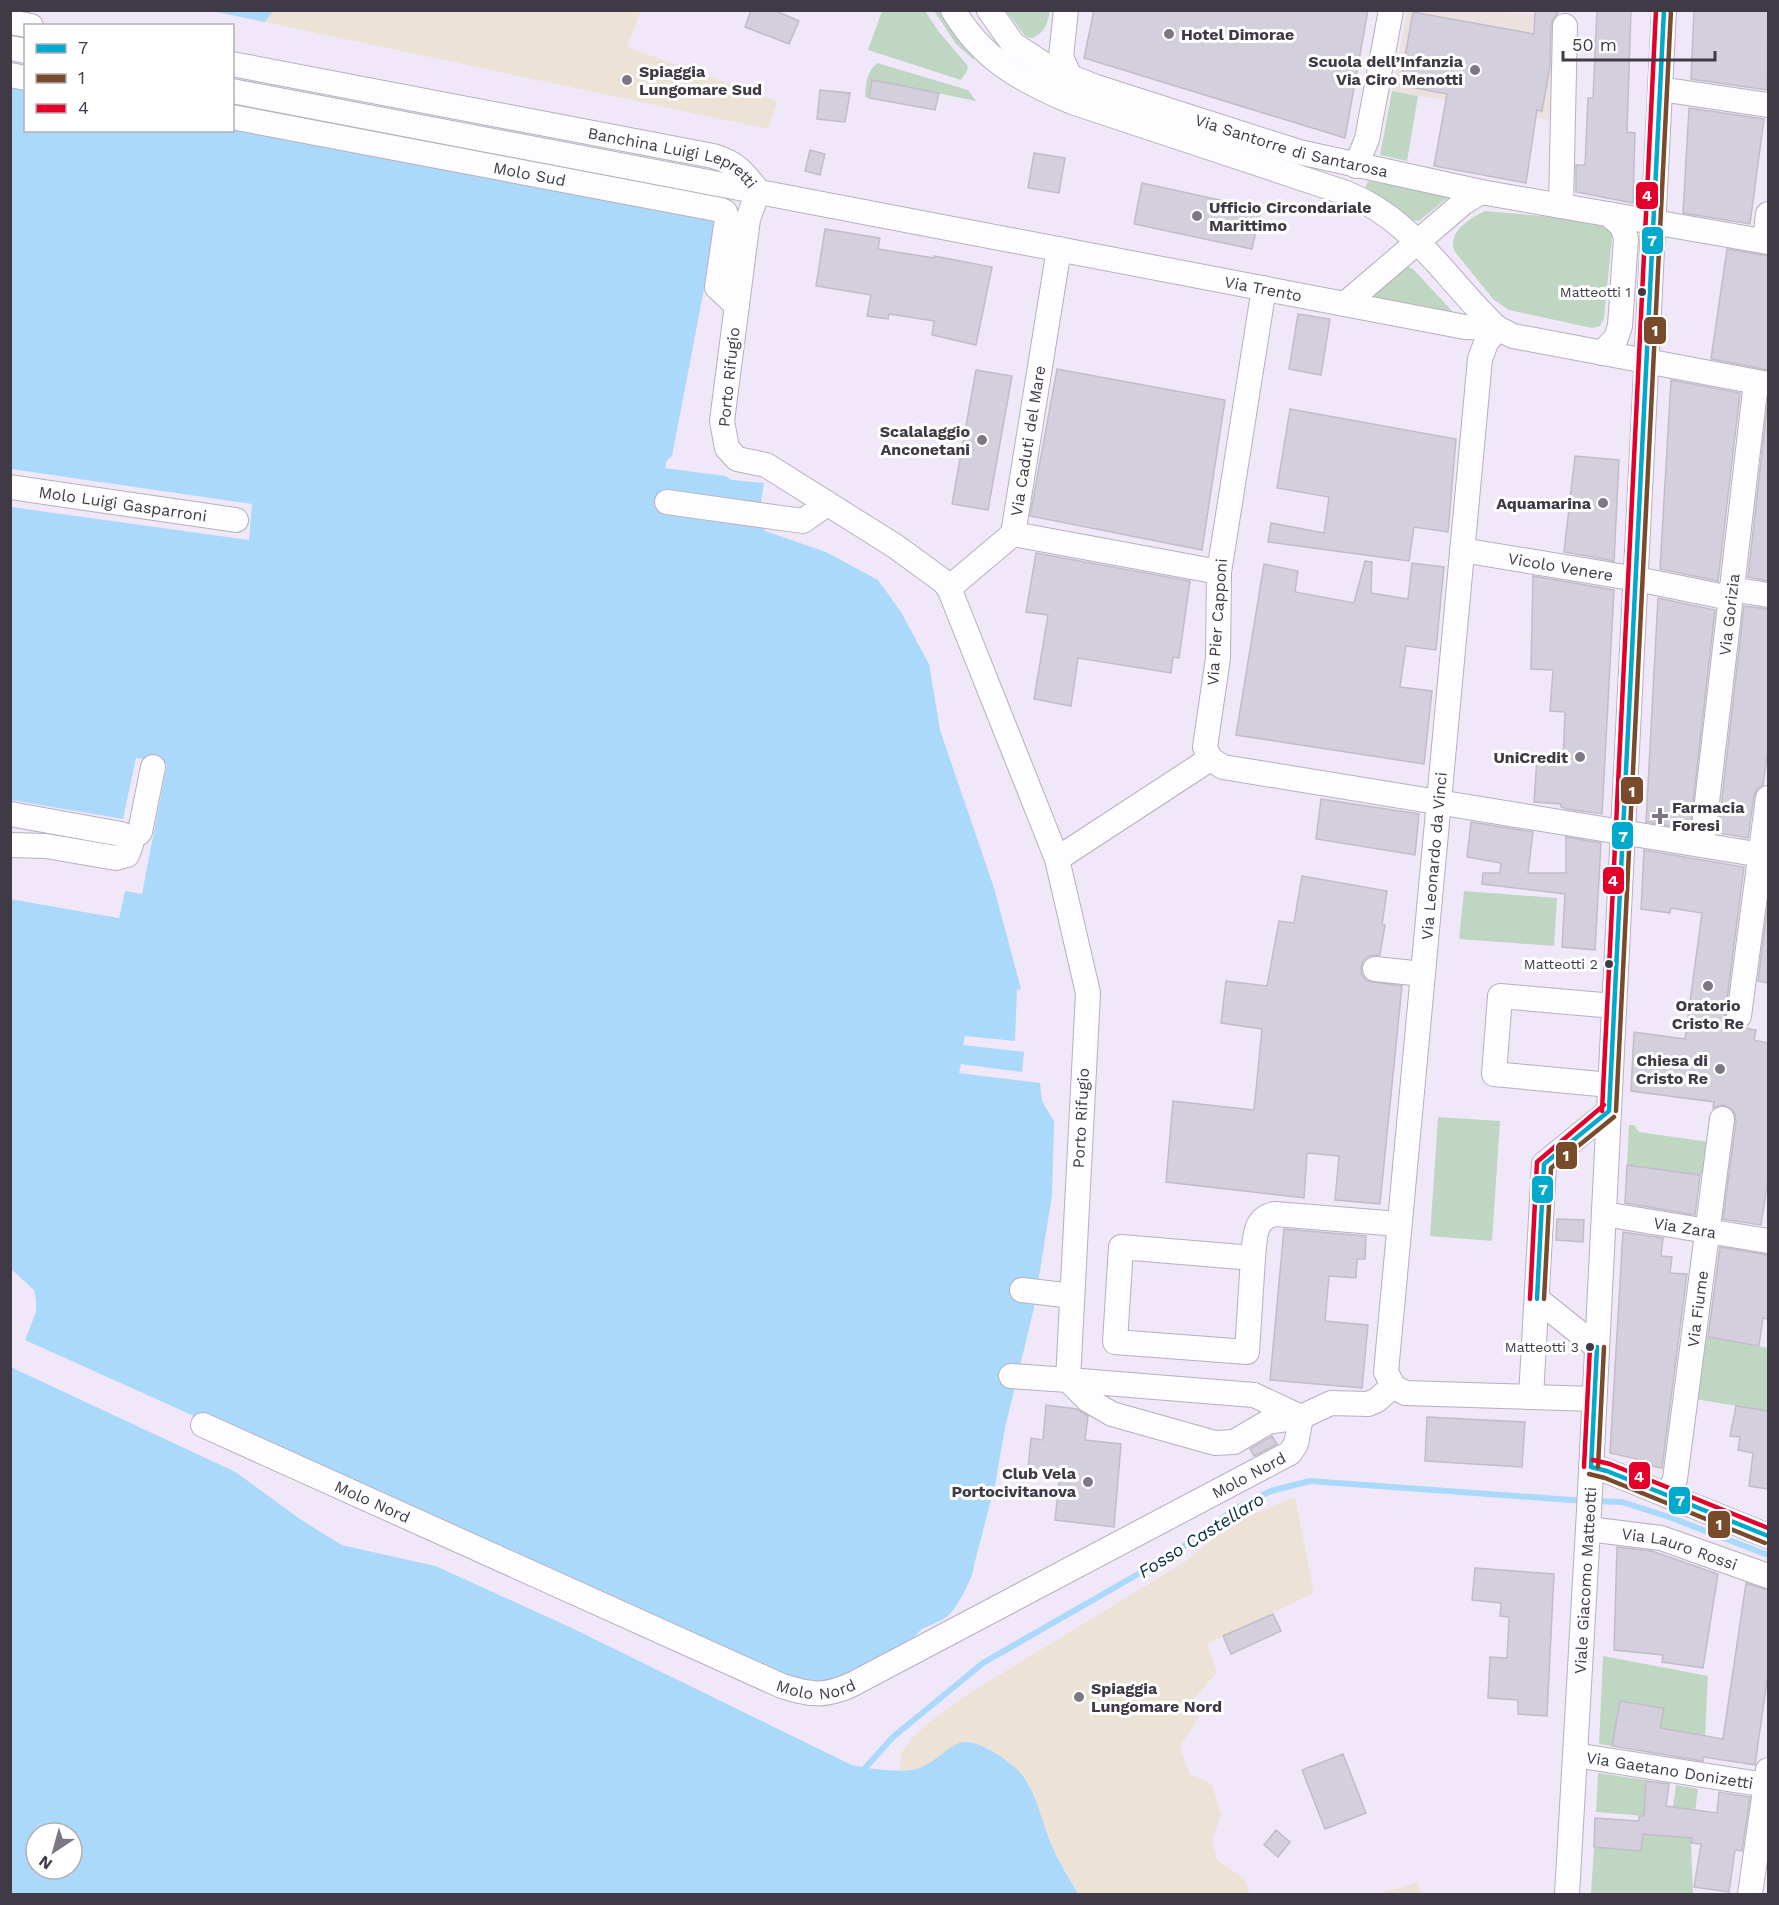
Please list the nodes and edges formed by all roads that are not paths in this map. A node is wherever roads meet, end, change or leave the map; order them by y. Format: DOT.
graph roads {
  1 [pos="953,10"];
  2 [pos="989,10"];
  3 [pos="1066,10"];
  4 [pos="1391,10"];
  5 [pos="1664,10"];
  6 [pos="1565,26"];
  7 [pos="234,64"];
  8 [pos="1025,67"];
  9 [pos="1070,77"];
  10 [pos="1660,83"];
  11 [pos="234,91"];
  12 [pos="1768,92"];
  13 [pos="1072,102"];
  14 [pos="1768,105"];
  15 [pos="234,117"];
  16 [pos="1328,160"];
  17 [pos="1356,166"];
  18 [pos="1323,185"];
  19 [pos="758,191"];
  20 [pos="1481,192"];
  21 [pos="1346,193"];
  22 [pos="1561,206"];
  23 [pos="1608,214"];
  24 [pos="1768,214"];
  25 [pos="1654,222"];
  26 [pos="1419,241"];
  27 [pos="1767,241"];
  28 [pos="1059,249"];
  29 [pos="1264,288"];
  30 [pos="1345,304"];
  31 [pos="737,306"];
  32 [pos="1497,328"];
  33 [pos="1602,353"];
  34 [pos="1647,363"];
  35 [pos="1762,383"];
  36 [pos="10,487"];
  37 [pos="667,502"];
  38 [pos="827,504"];
  39 [pos="236,520"];
  40 [pos="1013,534"];
  41 [pos="1462,550"];
  42 [pos="1219,572"];
  43 [pos="1637,579"];
  44 [pos="949,588"];
  45 [pos="1731,593"];
  46 [pos="1768,595"];
  47 [pos="1210,759"];
  48 [pos="153,767"];
  49 [pos="1768,798"];
  50 [pos="1439,802"];
  51 [pos="10,814"];
  52 [pos="1623,832"];
  53 [pos="130,840"];
  54 [pos="10,845"];
  55 [pos="1702,845"];
  56 [pos="1765,855"];
  57 [pos="1057,859"];
  58 [pos="1375,969"];
  59 [pos="1423,974"];
  60 [pos="1614,1006"];
  61 [pos="1739,1016"];
  62 [pos="1610,1085"];
  63 [pos="1609,1112"];
  64 [pos="1722,1119"];
  65 [pos="1604,1214"];
  66 [pos="1399,1224"];
  67 [pos="1708,1231"];
  68 [pos="1768,1241"];
  69 [pos="1253,1258"];
  70 [pos="1022,1290"];
  71 [pos="1072,1296"];
  72 [pos="1537,1299"];
  73 [pos="1597,1347"];
  74 [pos="1011,1376"];
  75 [pos="1068,1380"];
  76 [pos="1393,1386"];
  77 [pos="1532,1397"];
  78 [pos="1594,1399"];
  79 [pos="1301,1417"];
  80 [pos="202,1425"];
  81 [pos="1591,1473"];
  82 [pos="1668,1496"];
  83 [pos="1588,1520"];
  84 [pos="1768,1536"];
  85 [pos="1768,1576"];
  86 [pos="1575,1755"];
  87 [pos="1767,1778"];
  88 [pos="1567,1894"];
  89 [pos="1750,1894"];
  1 -- 8 [label="street"];
  2 -- 8 [label="street"];
  3 -- 9 [label="street"];
  4 -- 17 [label="street"];
  5 -- 10 [label="street, Viale Giacomo Matteotti"];
  6 -- 22 [label="street"];
  7 -- 19 [label="street, Banchina Luigi Lepretti"];
  8 -- 9 [label="street, Via Santorre di Santarosa"];
  8 -- 13 [label="street, Via Santorre di Santarosa"];
  9 -- 13 [label="street"];
  9 -- 16 [label="street, Via Santorre di Santarosa"];
  10 -- 12 [label="street"];
  10 -- 14 [label="street"];
  10 -- 25 [label="street, Viale Giacomo Matteotti"];
  11 -- 19 [label="street, Banchina Luigi Lepretti"];
  13 -- 18 [label="street, Via Santorre di Santarosa"];
  15 -- 31 [label="street, Molo Sud"];
  16 -- 17 [label="street, Via Santorre di Santarosa"];
  16 -- 18 [label="street"];
  17 -- 20 [label="street, Via Santorre di Santarosa"];
  17 -- 21 [label="street"];
  18 -- 21 [label="street, Via Santorre di Santarosa"];
  19 -- 28 [label="street, Via Trento"];
  19 -- 31 [label="street, Porto Rifugio"];
  20 -- 22 [label="street, Via Santorre di Santarosa"];
  20 -- 26 [label="street"];
  21 -- 26 [label="street"];
  22 -- 23 [label="street, Via Santorre di Santarosa"];
  23 -- 25 [label="street, Via Santorre di Santarosa"];
  23 -- 33 [label="street"];
  24 -- 27 [label="street"];
  25 -- 27 [label="street, Via Santorre di Santarosa"];
  25 -- 34 [label="street, Viale Giacomo Matteotti"];
  26 -- 30 [label="street"];
  26 -- 32 [label="street"];
  28 -- 29 [label="street, Via Trento"];
  28 -- 40 [label="street, Via Caduti del Mare"];
  29 -- 30 [label="street, Via Trento"];
  29 -- 42 [label="street, Via Pier Capponi"];
  30 -- 32 [label="street, Via Trento"];
  31 -- 38 [label="street, Porto Rifugio"];
  32 -- 33 [label="street, Via Trento"];
  32 -- 41 [label="street, Via Leonardo da Vinci"];
  33 -- 34 [label="street, Via Trento"];
  34 -- 35 [label="street, Via Trento"];
  34 -- 43 [label="street, Viale Giacomo Matteotti"];
  35 -- 45 [label="street, Via Gorizia"];
  36 -- 39 [label="street, Molo Luigi Gasparroni"];
  37 -- 38 [label="street"];
  38 -- 44 [label="street, Porto Rifugio"];
  40 -- 42 [label="street, Via Caduti del Mare"];
  40 -- 44 [label="street"];
  41 -- 43 [label="street, Vicolo Venere"];
  41 -- 50 [label="street, Via Leonardo da Vinci"];
  42 -- 47 [label="street, Via Pier Capponi"];
  43 -- 45 [label="street, Vicolo Venere"];
  43 -- 52 [label="street, Viale Giacomo Matteotti"];
  44 -- 57 [label="street, Porto Rifugio"];
  45 -- 46 [label="street, Vicolo Venere"];
  45 -- 55 [label="street, Via Gorizia"];
  47 -- 50 [label="street"];
  47 -- 57 [label="street"];
  48 -- 53 [label="street"];
  49 -- 56 [label="street"];
  50 -- 52 [label="street"];
  50 -- 59 [label="street, Via Leonardo da Vinci"];
  51 -- 53 [label="street"];
  52 -- 55 [label="street"];
  52 -- 60 [label="street, Viale Giacomo Matteotti"];
  53 -- 54 [label="street"];
  55 -- 56 [label="street"];
  56 -- 61 [label="street"];
  57 -- 71 [label="street, Porto Rifugio"];
  58 -- 59 [label="street"];
  59 -- 66 [label="street, Via Leonardo da Vinci"];
  60 -- 62 [label="street, Viale Giacomo Matteotti"];
  60 -- 62 [label="street"];
  62 -- 63 [label="street, Viale Giacomo Matteotti"];
  63 -- 65 [label="street, Viale Giacomo Matteotti"];
  63 -- 72 [label="street"];
  64 -- 67 [label="street, Via Fiume"];
  65 -- 67 [label="street, Via Zara"];
  65 -- 73 [label="street, Viale Giacomo Matteotti"];
  66 -- 69 [label="street"];
  66 -- 76 [label="street, Via Leonardo da Vinci"];
  67 -- 68 [label="street, Via Zara"];
  67 -- 82 [label="street, Via Fiume"];
  69 -- 69 [label="street"];
  70 -- 71 [label="street"];
  71 -- 75 [label="street, Porto Rifugio"];
  72 -- 73 [label="street"];
  72 -- 77 [label="street"];
  73 -- 78 [label="street, Viale Giacomo Matteotti"];
  74 -- 75 [label="street"];
  75 -- 79 [label="street"];
  75 -- 79 [label="street"];
  76 -- 77 [label="street"];
  76 -- 79 [label="street"];
  77 -- 78 [label="street"];
  78 -- 81 [label="street, Viale Giacomo Matteotti"];
  79 -- 80 [label="street, Molo Nord"];
  81 -- 82 [label="street"];
  81 -- 83 [label="street, Viale Giacomo Matteotti"];
  82 -- 84 [label="street"];
  83 -- 85 [label="street, Via Lauro Rossi"];
  83 -- 86 [label="street, Viale Giacomo Matteotti"];
  86 -- 87 [label="street, Via Gaetano Donizetti"];
  86 -- 88 [label="street, Viale Giacomo Matteotti"];
  87 -- 89 [label="street"];
}
